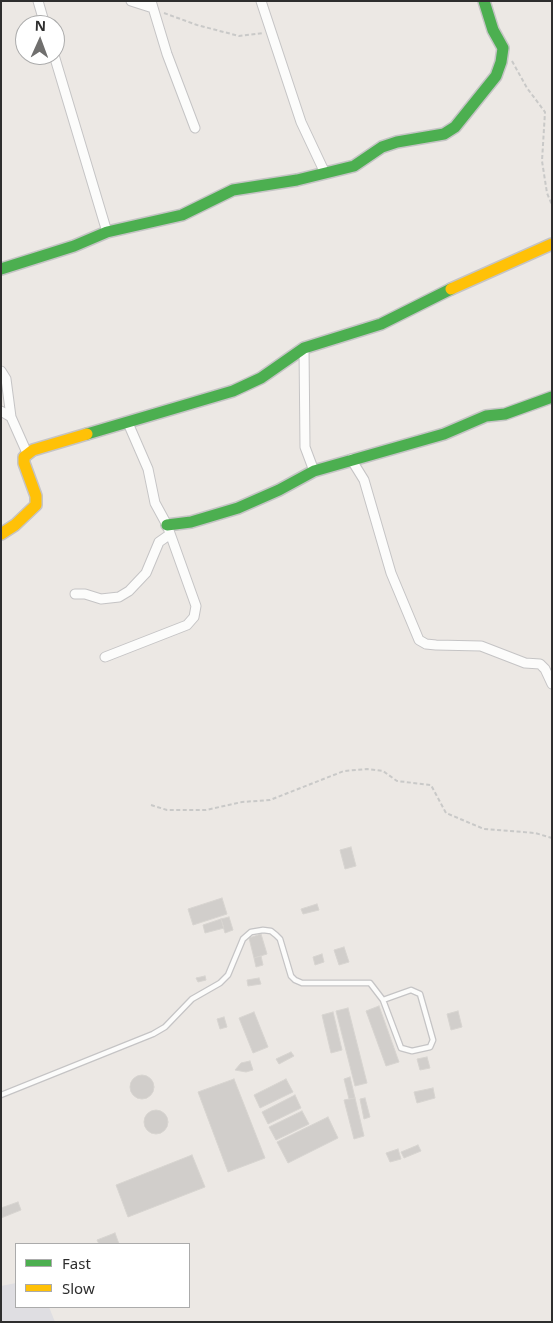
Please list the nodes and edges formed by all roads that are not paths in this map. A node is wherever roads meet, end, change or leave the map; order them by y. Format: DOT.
graph roads {
  1 [pos="38,1"];
  2 [pos="131,1"];
  3 [pos="261,1"];
  4 [pos="484,1"];
  5 [pos="152,5"];
  6 [pos="42,15"];
  7 [pos="57,65"];
  8 [pos="195,128"];
  9 [pos="325,173"];
  10 [pos="107,232"];
  11 [pos="552,244"];
  12 [pos="1,269"];
  13 [pos="304,348"];
  14 [pos="1,371"];
  15 [pos="552,397"];
  16 [pos="1,411"];
  17 [pos="11,417"];
  18 [pos="128,423"];
  19 [pos="27,453"];
  20 [pos="351,458"];
  21 [pos="314,471"];
  22 [pos="168,530"];
  23 [pos="1,534"];
  24 [pos="75,594"];
  25 [pos="104,656"];
  26 [pos="552,684"];
  27 [pos="383,1000"];
  28 [pos="1,1095"];
  1 -- 6 [label="street"];
  2 -- 5 [label="street"];
  3 -- 9 [label="street"];
  4 -- 9 [label="street"];
  5 -- 8 [label="street"];
  7 -- 10 [label="street"];
  9 -- 10 [label="street"];
  10 -- 12 [label="street"];
  11 -- 13 [label="street"];
  13 -- 18 [label="street"];
  13 -- 21 [label="street"];
  14 -- 17 [label="street"];
  15 -- 20 [label="street"];
  16 -- 17 [label="street"];
  17 -- 19 [label="street"];
  18 -- 19 [label="street"];
  18 -- 22 [label="street"];
  19 -- 23 [label="street"];
  20 -- 21 [label="street"];
  20 -- 26 [label="street"];
  21 -- 22 [label="street"];
  22 -- 24 [label="street"];
  22 -- 25 [label="street"];
  27 -- 27 [label="lane"];
  27 -- 28 [label="lane"];
}
